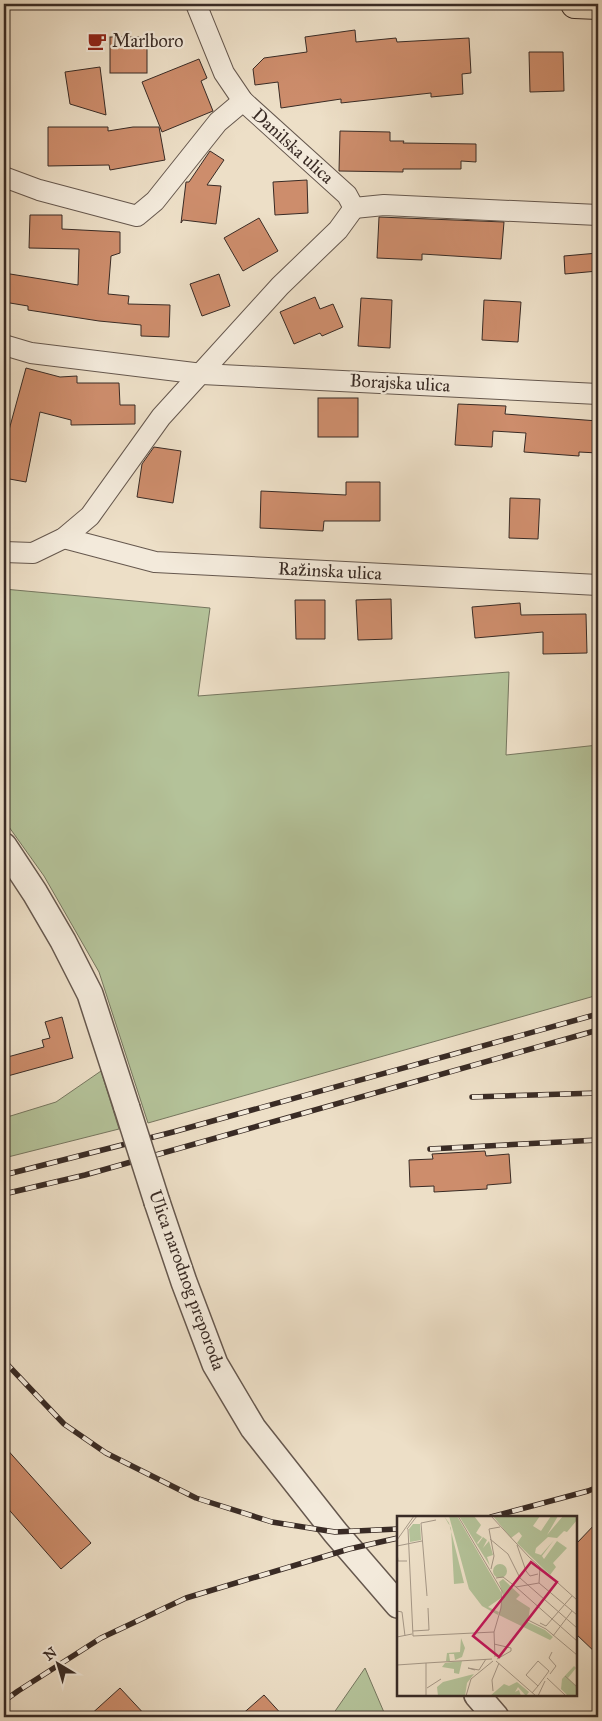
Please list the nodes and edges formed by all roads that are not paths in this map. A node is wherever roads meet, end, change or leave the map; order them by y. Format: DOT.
graph roads {
  1 [pos="196,4"];
  2 [pos="575,4"];
  3 [pos="598,5"];
  4 [pos="243,101"];
  5 [pos="4,177"];
  6 [pos="354,208"];
  7 [pos="598,215"];
  8 [pos="4,345"];
  9 [pos="202,374"];
  10 [pos="598,394"];
  11 [pos="64,538"];
  12 [pos="4,552"];
  13 [pos="598,585"];
  14 [pos="4,846"];
  15 [pos="397,1604"];
  16 [pos="478,1696"];
  17 [pos="496,1717"];
  1 -- 4 [label="street"];
  2 -- 3 [label="main road"];
  4 -- 5 [label="street, Danilska ulica"];
  4 -- 6 [label="street, Danilska ulica"];
  6 -- 7 [label="street"];
  6 -- 9 [label="street"];
  8 -- 9 [label="street, Borajska ulica"];
  9 -- 10 [label="street, Borajska ulica"];
  9 -- 11 [label="street"];
  11 -- 12 [label="street"];
  11 -- 13 [label="street, Ražinska ulica"];
  14 -- 15 [label="street, Ulica narodnog preporoda, bridge"];
  16 -- 17 [label="street"];
}
